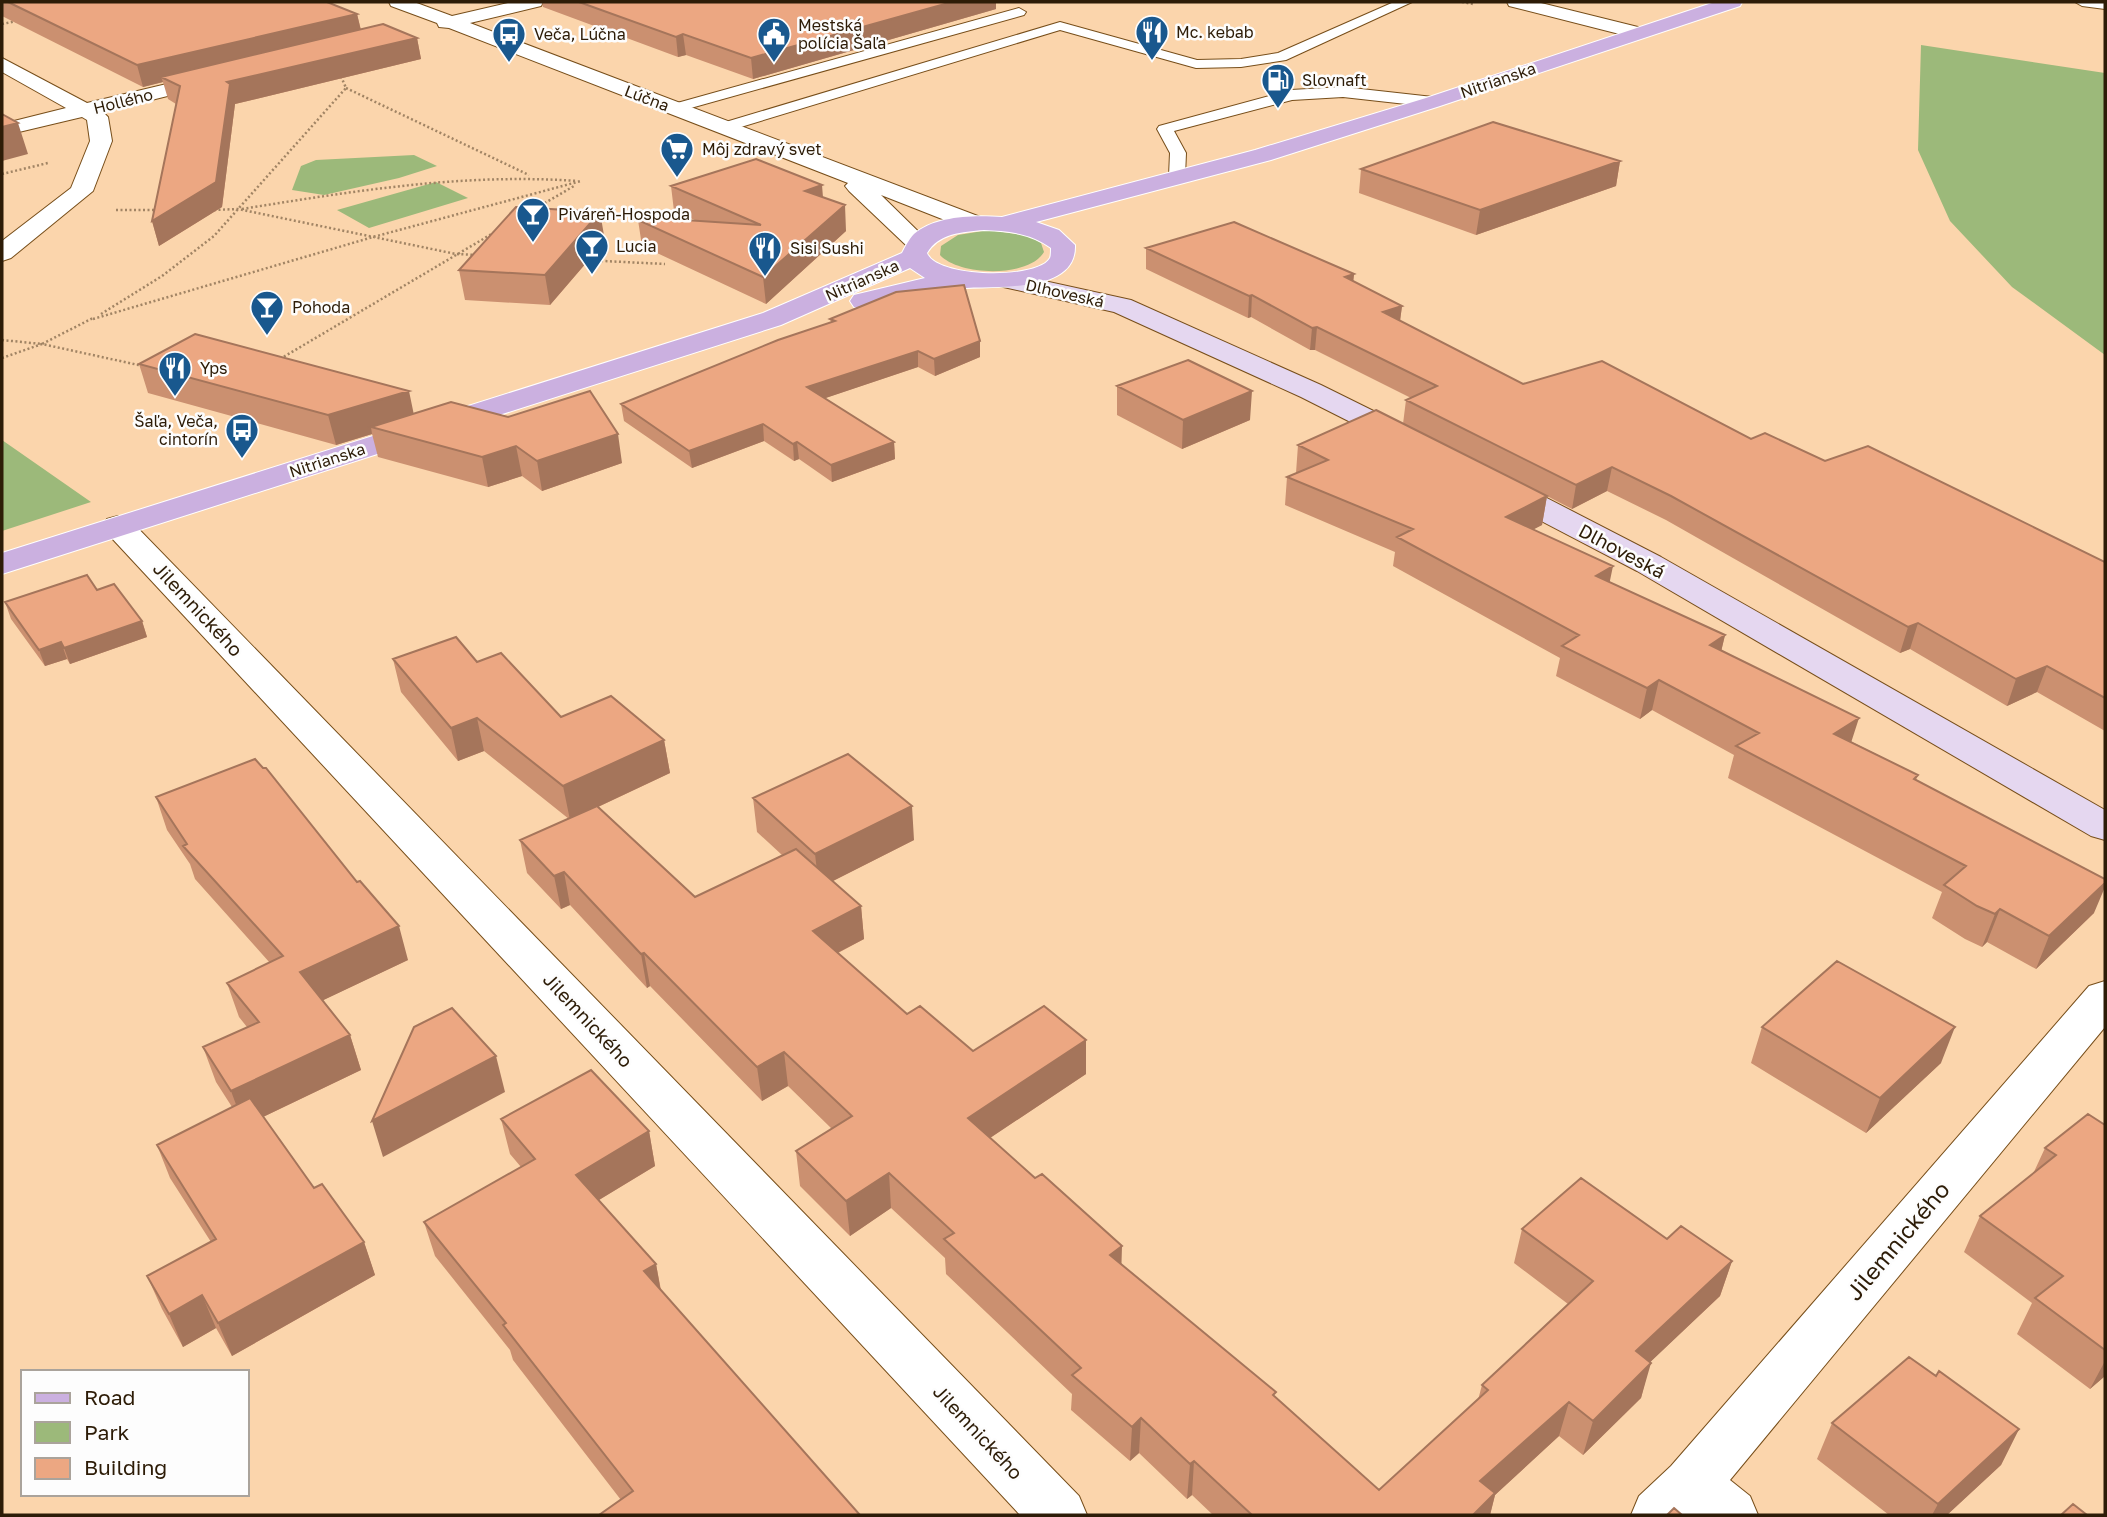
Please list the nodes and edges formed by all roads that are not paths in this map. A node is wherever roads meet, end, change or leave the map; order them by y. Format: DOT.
graph roads {
  1 [pos="398,2"];
  2 [pos="534,2"];
  3 [pos="1405,2"];
  4 [pos="1517,2"];
  5 [pos="1732,2"];
  6 [pos="2081,2"];
  7 [pos="1542,4"];
  8 [pos="2105,5"];
  9 [pos="1020,12"];
  10 [pos="449,22"];
  11 [pos="411,31"];
  12 [pos="1639,33"];
  13 [pos="2,64"];
  14 [pos="242,72"];
  15 [pos="1433,102"];
  16 [pos="675,108"];
  17 [pos="85,110"];
  18 [pos="724,127"];
  19 [pos="2,130"];
  20 [pos="1263,155"];
  21 [pos="845,175"];
  22 [pos="1177,176"];
  23 [pos="974,223"];
  24 [pos="1006,223"];
  25 [pos="1077,240"];
  26 [pos="916,250"];
  27 [pos="2,253"];
  28 [pos="964,280"];
  29 [pos="1008,281"];
  30 [pos="1122,306"];
  31 [pos="772,319"];
  32 [pos="118,526"];
  33 [pos="2,564"];
  34 [pos="2105,827"];
  35 [pos="2105,997"];
  36 [pos="1693,1505"];
  37 [pos="1058,1515"];
  1 -- 10 [label="street"];
  2 -- 10 [label="street"];
  3 -- 18 [label="lane"];
  4 -- 7 [label="street"];
  5 -- 12 [label="main road, Nitrianska"];
  6 -- 8 [label="lane"];
  7 -- 12 [label="street"];
  9 -- 16 [label="lane"];
  10 -- 11 [label="street"];
  10 -- 16 [label="street, Lúčna"];
  12 -- 15 [label="main road, Nitrianska"];
  13 -- 17 [label="street"];
  14 -- 17 [label="street, Hollého"];
  15 -- 20 [label="main road, Nitrianska"];
  15 -- 22 [label="lane"];
  16 -- 18 [label="street, Lúčna"];
  17 -- 19 [label="street, Hollého"];
  17 -- 27 [label="street"];
  18 -- 21 [label="street, Lúčna"];
  20 -- 22 [label="main road, Nitrianska"];
  20 -- 25 [label="main road, Nitrianska"];
  21 -- 23 [label="street, Lúčna"];
  21 -- 26 [label="street, Lúčna"];
  22 -- 24 [label="main road, Nitrianska"];
  23 -- 24 [label="main road, Nitrianska"];
  23 -- 26 [label="main road, Nitrianska"];
  24 -- 25 [label="main road, Nitrianska"];
  25 -- 29 [label="main road, Nitrianska"];
  25 -- 30 [label="main road, Dlhoveská"];
  26 -- 28 [label="main road, Nitrianska"];
  26 -- 31 [label="main road, Nitrianska"];
  28 -- 29 [label="main road, Nitrianska"];
  28 -- 31 [label="main road, Nitrianska"];
  29 -- 30 [label="main road, Dlhoveská"];
  30 -- 34 [label="main road, Dlhoveská"];
  31 -- 32 [label="main road, Nitrianska"];
  32 -- 33 [label="main road, Nitrianska"];
  32 -- 37 [label="street, Jilemnického"];
  35 -- 36 [label="street, Jilemnického"];
}
